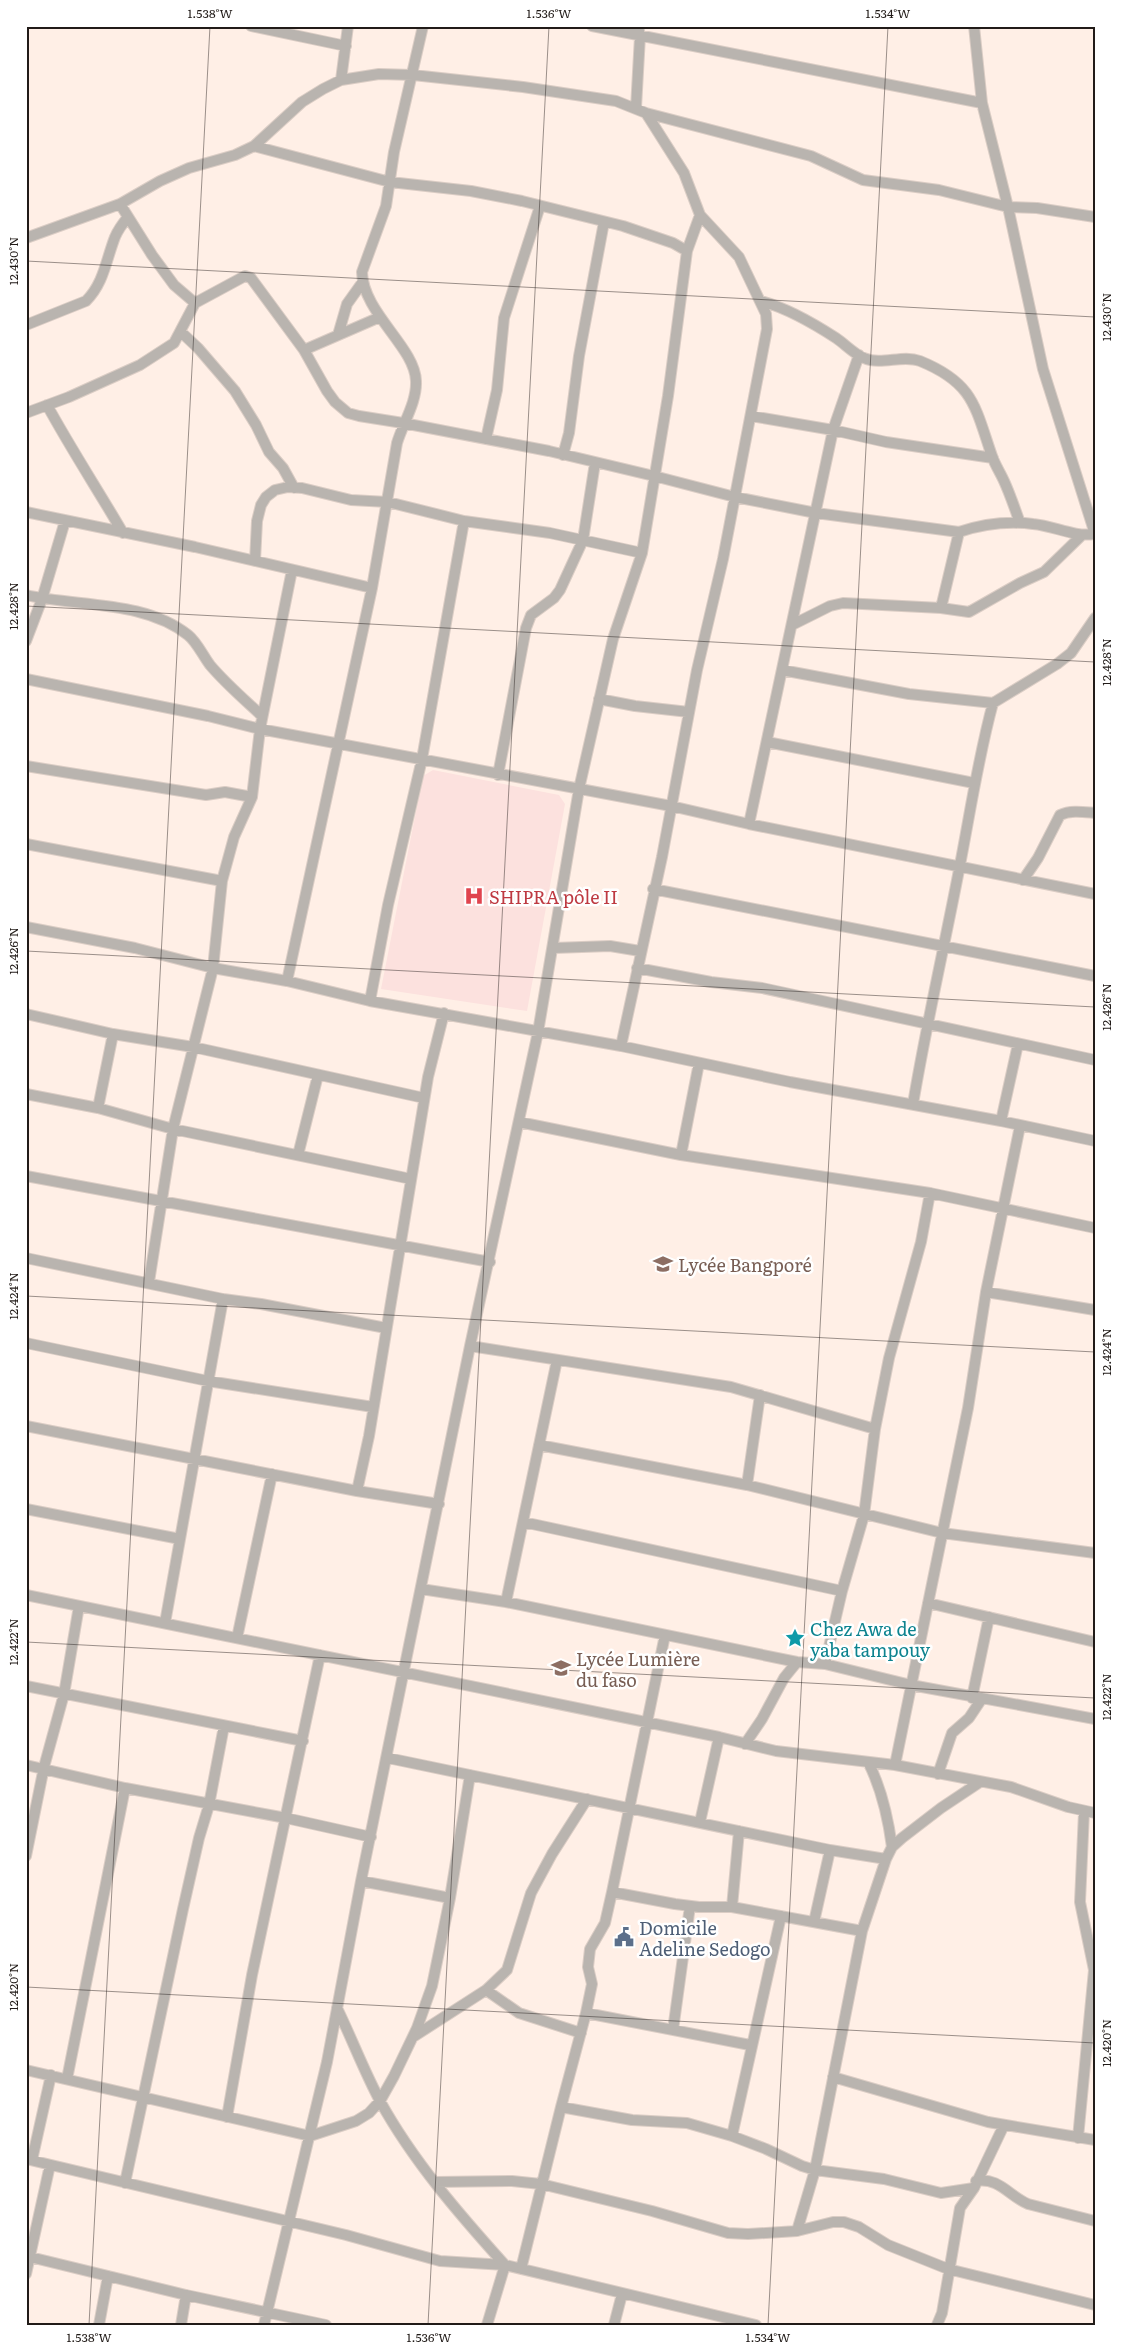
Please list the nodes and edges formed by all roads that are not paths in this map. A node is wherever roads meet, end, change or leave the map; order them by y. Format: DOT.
graph roads {
  1 [pos="251,26"];
  2 [pos="348,26"];
  3 [pos="423,26"];
  4 [pos="592,26"];
  5 [pos="974,26"];
  6 [pos="639,31"];
  7 [pos="346,46"];
  8 [pos="413,75"];
  9 [pos="341,80"];
  10 [pos="982,103"];
  11 [pos="636,108"];
  12 [pos="646,113"];
  13 [pos="254,146"];
  14 [pos="390,182"];
  15 [pos="120,204"];
  16 [pos="540,206"];
  17 [pos="1008,207"];
  18 [pos="700,215"];
  19 [pos="128,217"];
  20 [pos="1095,217"];
  21 [pos="604,222"];
  22 [pos="26,238"];
  23 [pos="687,251"];
  24 [pos="362,282"];
  25 [pos="761,301"];
  26 [pos="195,303"];
  27 [pos="380,317"];
  28 [pos="26,325"];
  29 [pos="181,332"];
  30 [pos="338,335"];
  31 [pos="304,350"];
  32 [pos="859,355"];
  33 [pos="47,405"];
  34 [pos="26,412"];
  35 [pos="751,416"];
  36 [pos="403,423"];
  37 [pos="833,430"];
  38 [pos="486,439"];
  39 [pos="563,455"];
  40 [pos="993,458"];
  41 [pos="595,463"];
  42 [pos="654,476"];
  43 [pos="294,488"];
  44 [pos="735,498"];
  45 [pos="388,502"];
  46 [pos="26,512"];
  47 [pos="816,513"];
  48 [pos="65,521"];
  49 [pos="464,521"];
  50 [pos="1020,523"];
  51 [pos="959,532"];
  52 [pos="123,533"];
  53 [pos="1095,534"];
  54 [pos="1081,536"];
  55 [pos="583,540"];
  56 [pos="642,553"];
  57 [pos="255,561"];
  58 [pos="292,570"];
  59 [pos="372,588"];
  60 [pos="26,595"];
  61 [pos="42,599"];
  62 [pos="941,608"];
  63 [pos="1095,618"];
  64 [pos="792,625"];
  65 [pos="26,641"];
  66 [pos="782,670"];
  67 [pos="26,680"];
  68 [pos="599,699"];
  69 [pos="993,703"];
  70 [pos="688,712"];
  71 [pos="262,716"];
  72 [pos="260,729"];
  73 [pos="338,742"];
  74 [pos="767,742"];
  75 [pos="422,759"];
  76 [pos="26,766"];
  77 [pos="498,775"];
  78 [pos="974,783"];
  79 [pos="579,789"];
  80 [pos="252,797"];
  81 [pos="671,806"];
  82 [pos="1095,813"];
  83 [pos="749,824"];
  84 [pos="26,844"];
  85 [pos="960,867"];
  86 [pos="1023,880"];
  87 [pos="222,881"];
  88 [pos="654,889"];
  89 [pos="1095,894"];
  90 [pos="26,927"];
  91 [pos="944,947"];
  92 [pos="554,948"];
  93 [pos="640,951"];
  94 [pos="213,968"];
  95 [pos="637,968"];
  96 [pos="1095,976"];
  97 [pos="287,981"];
  98 [pos="370,1001"];
  99 [pos="444,1013"];
  100 [pos="26,1014"];
  101 [pos="926,1024"];
  102 [pos="538,1032"];
  103 [pos="113,1034"];
  104 [pos="1018,1044"];
  105 [pos="621,1046"];
  106 [pos="193,1047"];
  107 [pos="1095,1060"];
  108 [pos="699,1062"];
  109 [pos="318,1075"];
  110 [pos="26,1094"];
  111 [pos="424,1098"];
  112 [pos="913,1104"];
  113 [pos="98,1108"];
  114 [pos="1001,1121"];
  115 [pos="519,1122"];
  116 [pos="1020,1126"];
  117 [pos="173,1129"];
  118 [pos="1095,1141"];
  119 [pos="298,1155"];
  120 [pos="681,1155"];
  121 [pos="26,1176"];
  122 [pos="411,1179"];
  123 [pos="930,1193"];
  124 [pos="162,1200"];
  125 [pos="1004,1210"];
  126 [pos="1095,1228"];
  127 [pos="400,1246"];
  128 [pos="26,1258"];
  129 [pos="490,1262"];
  130 [pos="149,1282"];
  131 [pos="986,1292"];
  132 [pos="223,1299"];
  133 [pos="1095,1310"];
  134 [pos="386,1328"];
  135 [pos="26,1343"];
  136 [pos="470,1346"];
  137 [pos="557,1360"];
  138 [pos="208,1381"];
  139 [pos="760,1395"];
  140 [pos="374,1406"];
  141 [pos="26,1426"];
  142 [pos="875,1429"];
  143 [pos="539,1445"];
  144 [pos="194,1459"];
  145 [pos="272,1474"];
  146 [pos="747,1485"];
  147 [pos="357,1491"];
  148 [pos="439,1504"];
  149 [pos="26,1509"];
  150 [pos="864,1515"];
  151 [pos="523,1522"];
  152 [pos="942,1533"];
  153 [pos="180,1539"];
  154 [pos="1095,1553"];
  155 [pos="421,1589"];
  156 [pos="842,1591"];
  157 [pos="26,1595"];
  158 [pos="506,1602"];
  159 [pos="928,1603"];
  160 [pos="79,1606"];
  161 [pos="988,1617"];
  162 [pos="165,1623"];
  163 [pos="665,1635"];
  164 [pos="237,1638"];
  165 [pos="1095,1642"];
  166 [pos="320,1655"];
  167 [pos="797,1662"];
  168 [pos="825,1664"];
  169 [pos="404,1673"];
  170 [pos="26,1686"];
  171 [pos="911,1686"];
  172 [pos="64,1694"];
  173 [pos="977,1699"];
  174 [pos="1095,1720"];
  175 [pos="646,1722"];
  176 [pos="224,1726"];
  177 [pos="719,1737"];
  178 [pos="303,1741"];
  179 [pos="745,1744"];
  180 [pos="388,1758"];
  181 [pos="868,1762"];
  182 [pos="26,1764"];
  183 [pos="895,1765"];
  184 [pos="44,1767"];
  185 [pos="938,1774"];
  186 [pos="470,1775"];
  187 [pos="980,1782"];
  188 [pos="125,1788"];
  189 [pos="587,1799"];
  190 [pos="209,1805"];
  191 [pos="630,1807"];
  192 [pos="1090,1813"];
  193 [pos="286,1818"];
  194 [pos="700,1822"];
  195 [pos="739,1831"];
  196 [pos="371,1837"];
  197 [pos="892,1847"];
  198 [pos="830,1850"];
  199 [pos="26,1856"];
  200 [pos="886,1859"];
  201 [pos="361,1881"];
  202 [pos="612,1892"];
  203 [pos="450,1898"];
  204 [pos="690,1906"];
  205 [pos="732,1907"];
  206 [pos="781,1916"];
  207 [pos="814,1922"];
  208 [pos="862,1931"];
  209 [pos="486,1990"];
  210 [pos="337,2007"];
  211 [pos="586,2013"];
  212 [pos="673,2030"];
  213 [pos="581,2032"];
  214 [pos="412,2038"];
  215 [pos="750,2045"];
  216 [pos="26,2070"];
  217 [pos="51,2075"];
  218 [pos="833,2077"];
  219 [pos="67,2079"];
  220 [pos="144,2096"];
  221 [pos="380,2101"];
  222 [pos="560,2106"];
  223 [pos="227,2117"];
  224 [pos="1004,2125"];
  225 [pos="310,2136"];
  226 [pos="732,2136"];
  227 [pos="1078,2138"];
  228 [pos="1095,2140"];
  229 [pos="29,2160"];
  230 [pos="50,2165"];
  231 [pos="815,2170"];
  232 [pos="435,2182"];
  233 [pos="126,2183"];
  234 [pos="541,2184"];
  235 [pos="975,2184"];
  236 [pos="1095,2221"];
  237 [pos="289,2222"];
  238 [pos="797,2231"];
  239 [pos="28,2257"];
  240 [pos="505,2265"];
  241 [pos="521,2269"];
  242 [pos="948,2269"];
  243 [pos="26,2274"];
  244 [pos="108,2276"];
  245 [pos="622,2294"];
  246 [pos="186,2295"];
  247 [pos="1095,2304"];
  248 [pos="266,2312"];
  249 [pos="99,2325"];
  250 [pos="181,2325"];
  251 [pos="264,2325"];
  252 [pos="326,2325"];
  253 [pos="487,2325"];
  254 [pos="614,2325"];
  255 [pos="756,2325"];
  256 [pos="937,2325"];
  1 -- 7 [label="street"];
  2 -- 7 [label="street"];
  3 -- 8 [label="street"];
  4 -- 6 [label="street"];
  5 -- 10 [label="street"];
  6 -- 10 [label="street"];
  6 -- 11 [label="street"];
  7 -- 9 [label="street"];
  8 -- 9 [label="street"];
  8 -- 11 [label="street"];
  8 -- 14 [label="street"];
  9 -- 13 [label="street"];
  10 -- 17 [label="street"];
  11 -- 12 [label="street"];
  12 -- 17 [label="street"];
  12 -- 18 [label="street"];
  13 -- 14 [label="street"];
  13 -- 15 [label="street"];
  14 -- 16 [label="street"];
  14 -- 24 [label="street"];
  15 -- 19 [label="street"];
  15 -- 22 [label="street"];
  16 -- 21 [label="street"];
  16 -- 38 [label="street"];
  17 -- 20 [label="street"];
  17 -- 53 [label="street"];
  18 -- 23 [label="street"];
  18 -- 25 [label="street"];
  19 -- 26 [label="street"];
  19 -- 28 [label="street"];
  21 -- 23 [label="street"];
  21 -- 39 [label="street"];
  23 -- 42 [label="street"];
  24 -- 27 [label="street"];
  24 -- 30 [label="street"];
  25 -- 32 [label="street"];
  25 -- 35 [label="street"];
  26 -- 29 [label="street"];
  26 -- 31 [label="street"];
  27 -- 30 [label="street"];
  27 -- 36 [label="street"];
  29 -- 33 [label="street"];
  29 -- 43 [label="street"];
  30 -- 31 [label="street"];
  31 -- 36 [label="street"];
  32 -- 37 [label="street"];
  32 -- 40 [label="street"];
  33 -- 34 [label="street"];
  33 -- 52 [label="street"];
  35 -- 37 [label="street"];
  35 -- 44 [label="street"];
  36 -- 38 [label="street"];
  36 -- 45 [label="street"];
  37 -- 40 [label="street"];
  37 -- 47 [label="street"];
  38 -- 39 [label="street"];
  39 -- 41 [label="street"];
  40 -- 50 [label="street"];
  41 -- 42 [label="street"];
  41 -- 55 [label="street"];
  42 -- 44 [label="street"];
  42 -- 56 [label="street"];
  43 -- 45 [label="street"];
  43 -- 57 [label="street"];
  44 -- 47 [label="street"];
  44 -- 70 [label="street"];
  45 -- 49 [label="street"];
  45 -- 59 [label="street"];
  46 -- 48 [label="street"];
  47 -- 51 [label="street"];
  47 -- 64 [label="street"];
  48 -- 52 [label="street"];
  48 -- 61 [label="street"];
  49 -- 55 [label="street"];
  49 -- 75 [label="street"];
  50 -- 51 [label="street"];
  50 -- 54 [label="street"];
  51 -- 62 [label="street"];
  52 -- 57 [label="street"];
  53 -- 54 [label="street"];
  54 -- 62 [label="street"];
  55 -- 56 [label="street"];
  55 -- 77 [label="street"];
  56 -- 68 [label="street"];
  57 -- 58 [label="street"];
  58 -- 59 [label="street"];
  58 -- 71 [label="street"];
  59 -- 73 [label="street"];
  60 -- 61 [label="street"];
  61 -- 65 [label="street"];
  61 -- 71 [label="street"];
  62 -- 64 [label="street"];
  63 -- 69 [label="street"];
  64 -- 66 [label="street"];
  66 -- 69 [label="street"];
  66 -- 74 [label="street"];
  67 -- 72 [label="street"];
  68 -- 70 [label="street"];
  68 -- 79 [label="street"];
  69 -- 78 [label="street"];
  70 -- 81 [label="street"];
  71 -- 72 [label="street"];
  72 -- 73 [label="street"];
  72 -- 80 [label="street"];
  73 -- 75 [label="street"];
  73 -- 97 [label="street"];
  74 -- 78 [label="street"];
  74 -- 83 [label="street"];
  75 -- 77 [label="street"];
  75 -- 98 [label="street"];
  76 -- 80 [label="street"];
  77 -- 79 [label="street"];
  78 -- 85 [label="street"];
  79 -- 81 [label="street"];
  79 -- 92 [label="street"];
  80 -- 87 [label="street"];
  81 -- 83 [label="street"];
  81 -- 88 [label="street"];
  82 -- 86 [label="street"];
  83 -- 85 [label="street"];
  84 -- 87 [label="street"];
  85 -- 86 [label="street"];
  85 -- 91 [label="street"];
  86 -- 89 [label="street"];
  87 -- 94 [label="street"];
  88 -- 91 [label="street"];
  88 -- 93 [label="street"];
  90 -- 94 [label="street"];
  91 -- 96 [label="street"];
  91 -- 101 [label="street"];
  92 -- 93 [label="street"];
  92 -- 102 [label="street"];
  93 -- 95 [label="street"];
  94 -- 97 [label="street"];
  94 -- 106 [label="street"];
  95 -- 101 [label="street"];
  95 -- 105 [label="street"];
  97 -- 98 [label="street"];
  98 -- 99 [label="street"];
  99 -- 102 [label="street"];
  99 -- 111 [label="street"];
  100 -- 103 [label="street"];
  101 -- 104 [label="street"];
  101 -- 112 [label="street"];
  102 -- 105 [label="street"];
  102 -- 115 [label="street"];
  103 -- 106 [label="street"];
  103 -- 113 [label="street"];
  104 -- 107 [label="street"];
  104 -- 114 [label="street"];
  105 -- 108 [label="street"];
  106 -- 109 [label="street"];
  106 -- 117 [label="street"];
  108 -- 112 [label="street"];
  108 -- 120 [label="street"];
  109 -- 111 [label="street"];
  109 -- 119 [label="street"];
  110 -- 113 [label="street"];
  111 -- 122 [label="street"];
  112 -- 114 [label="street"];
  113 -- 117 [label="street"];
  114 -- 116 [label="street"];
  115 -- 120 [label="street"];
  115 -- 129 [label="street"];
  116 -- 118 [label="street"];
  116 -- 125 [label="street"];
  117 -- 119 [label="street"];
  117 -- 124 [label="street"];
  119 -- 122 [label="street"];
  120 -- 123 [label="street"];
  121 -- 124 [label="street"];
  122 -- 127 [label="street"];
  123 -- 125 [label="street"];
  123 -- 142 [label="street"];
  124 -- 127 [label="street"];
  124 -- 130 [label="street"];
  125 -- 126 [label="street"];
  125 -- 131 [label="street"];
  127 -- 129 [label="street"];
  127 -- 134 [label="street"];
  128 -- 130 [label="street"];
  129 -- 136 [label="street"];
  130 -- 132 [label="street"];
  131 -- 133 [label="street"];
  131 -- 152 [label="street"];
  132 -- 134 [label="street"];
  132 -- 138 [label="street"];
  134 -- 140 [label="street"];
  135 -- 138 [label="street"];
  136 -- 137 [label="street"];
  136 -- 148 [label="street"];
  137 -- 139 [label="street"];
  137 -- 143 [label="street"];
  138 -- 140 [label="street"];
  138 -- 144 [label="street"];
  139 -- 142 [label="street"];
  139 -- 146 [label="street"];
  140 -- 147 [label="street"];
  141 -- 144 [label="street"];
  142 -- 150 [label="street"];
  143 -- 146 [label="street"];
  143 -- 151 [label="street"];
  144 -- 145 [label="street"];
  144 -- 153 [label="street"];
  145 -- 147 [label="street"];
  145 -- 164 [label="street"];
  146 -- 150 [label="street"];
  147 -- 148 [label="street"];
  148 -- 155 [label="street"];
  149 -- 153 [label="street"];
  150 -- 152 [label="street"];
  150 -- 156 [label="street"];
  151 -- 156 [label="street"];
  151 -- 158 [label="street"];
  152 -- 154 [label="street"];
  152 -- 159 [label="street"];
  153 -- 162 [label="street"];
  155 -- 158 [label="street"];
  155 -- 169 [label="street"];
  156 -- 168 [label="street"];
  157 -- 160 [label="street"];
  158 -- 163 [label="street"];
  159 -- 161 [label="street"];
  159 -- 171 [label="street"];
  160 -- 162 [label="street"];
  160 -- 172 [label="street"];
  161 -- 165 [label="street"];
  161 -- 173 [label="street"];
  162 -- 164 [label="street"];
  163 -- 167 [label="street"];
  163 -- 175 [label="street"];
  164 -- 166 [label="street"];
  166 -- 169 [label="street"];
  166 -- 178 [label="street"];
  167 -- 168 [label="street"];
  167 -- 179 [label="street"];
  168 -- 171 [label="street"];
  169 -- 175 [label="street"];
  169 -- 180 [label="street"];
  170 -- 172 [label="street"];
  171 -- 173 [label="street"];
  171 -- 183 [label="street"];
  172 -- 176 [label="street"];
  172 -- 184 [label="street"];
  173 -- 174 [label="street"];
  173 -- 185 [label="street"];
  175 -- 177 [label="street"];
  175 -- 191 [label="street"];
  176 -- 178 [label="street"];
  176 -- 190 [label="street"];
  177 -- 179 [label="street"];
  177 -- 194 [label="street"];
  178 -- 193 [label="street"];
  179 -- 181 [label="street"];
  180 -- 186 [label="street"];
  180 -- 196 [label="street"];
  181 -- 183 [label="street"];
  181 -- 197 [label="street"];
  182 -- 184 [label="street"];
  183 -- 185 [label="street"];
  184 -- 188 [label="street"];
  184 -- 199 [label="street"];
  185 -- 187 [label="street"];
  186 -- 189 [label="street"];
  186 -- 203 [label="street"];
  187 -- 192 [label="street"];
  187 -- 197 [label="street"];
  188 -- 190 [label="street"];
  188 -- 219 [label="street"];
  189 -- 191 [label="street"];
  189 -- 209 [label="street"];
  190 -- 193 [label="street"];
  190 -- 220 [label="street"];
  191 -- 194 [label="street"];
  191 -- 202 [label="street"];
  192 -- 227 [label="street"];
  193 -- 196 [label="street"];
  193 -- 223 [label="street"];
  194 -- 195 [label="street"];
  195 -- 198 [label="street"];
  195 -- 205 [label="street"];
  196 -- 201 [label="street"];
  197 -- 200 [label="street"];
  198 -- 200 [label="street"];
  198 -- 207 [label="street"];
  200 -- 208 [label="street"];
  201 -- 203 [label="street"];
  201 -- 210 [label="street"];
  202 -- 204 [label="street"];
  202 -- 211 [label="street"];
  203 -- 214 [label="street"];
  204 -- 205 [label="street"];
  204 -- 212 [label="street"];
  205 -- 206 [label="street"];
  206 -- 207 [label="street"];
  206 -- 215 [label="street"];
  207 -- 208 [label="street"];
  208 -- 218 [label="street"];
  209 -- 213 [label="street"];
  209 -- 214 [label="street"];
  210 -- 221 [label="street"];
  210 -- 225 [label="street"];
  211 -- 212 [label="street"];
  211 -- 213 [label="street"];
  212 -- 215 [label="street"];
  213 -- 222 [label="street"];
  214 -- 221 [label="street"];
  215 -- 226 [label="street"];
  216 -- 217 [label="street"];
  217 -- 219 [label="street"];
  217 -- 229 [label="street"];
  218 -- 224 [label="street"];
  218 -- 231 [label="street"];
  219 -- 220 [label="street"];
  220 -- 223 [label="street"];
  220 -- 233 [label="street"];
  221 -- 225 [label="street"];
  221 -- 232 [label="street"];
  222 -- 226 [label="street"];
  222 -- 234 [label="street"];
  223 -- 225 [label="street"];
  224 -- 227 [label="street"];
  224 -- 235 [label="street"];
  225 -- 237 [label="street"];
  226 -- 231 [label="street"];
  227 -- 228 [label="street"];
  229 -- 230 [label="street"];
  230 -- 233 [label="street"];
  230 -- 239 [label="street"];
  231 -- 235 [label="street"];
  231 -- 238 [label="street"];
  232 -- 234 [label="street"];
  232 -- 240 [label="street"];
  233 -- 237 [label="street"];
  234 -- 238 [label="street"];
  234 -- 241 [label="street"];
  235 -- 236 [label="street"];
  235 -- 242 [label="street"];
  237 -- 240 [label="street"];
  237 -- 248 [label="street"];
  238 -- 242 [label="street"];
  239 -- 243 [label="street"];
  239 -- 244 [label="street"];
  240 -- 241 [label="street"];
  240 -- 253 [label="street"];
  241 -- 245 [label="street"];
  242 -- 247 [label="street"];
  242 -- 256 [label="street"];
  244 -- 246 [label="street"];
  244 -- 249 [label="street"];
  245 -- 254 [label="street"];
  245 -- 255 [label="street"];
  246 -- 248 [label="street"];
  246 -- 250 [label="street"];
  248 -- 251 [label="street"];
  248 -- 252 [label="street"];
}
